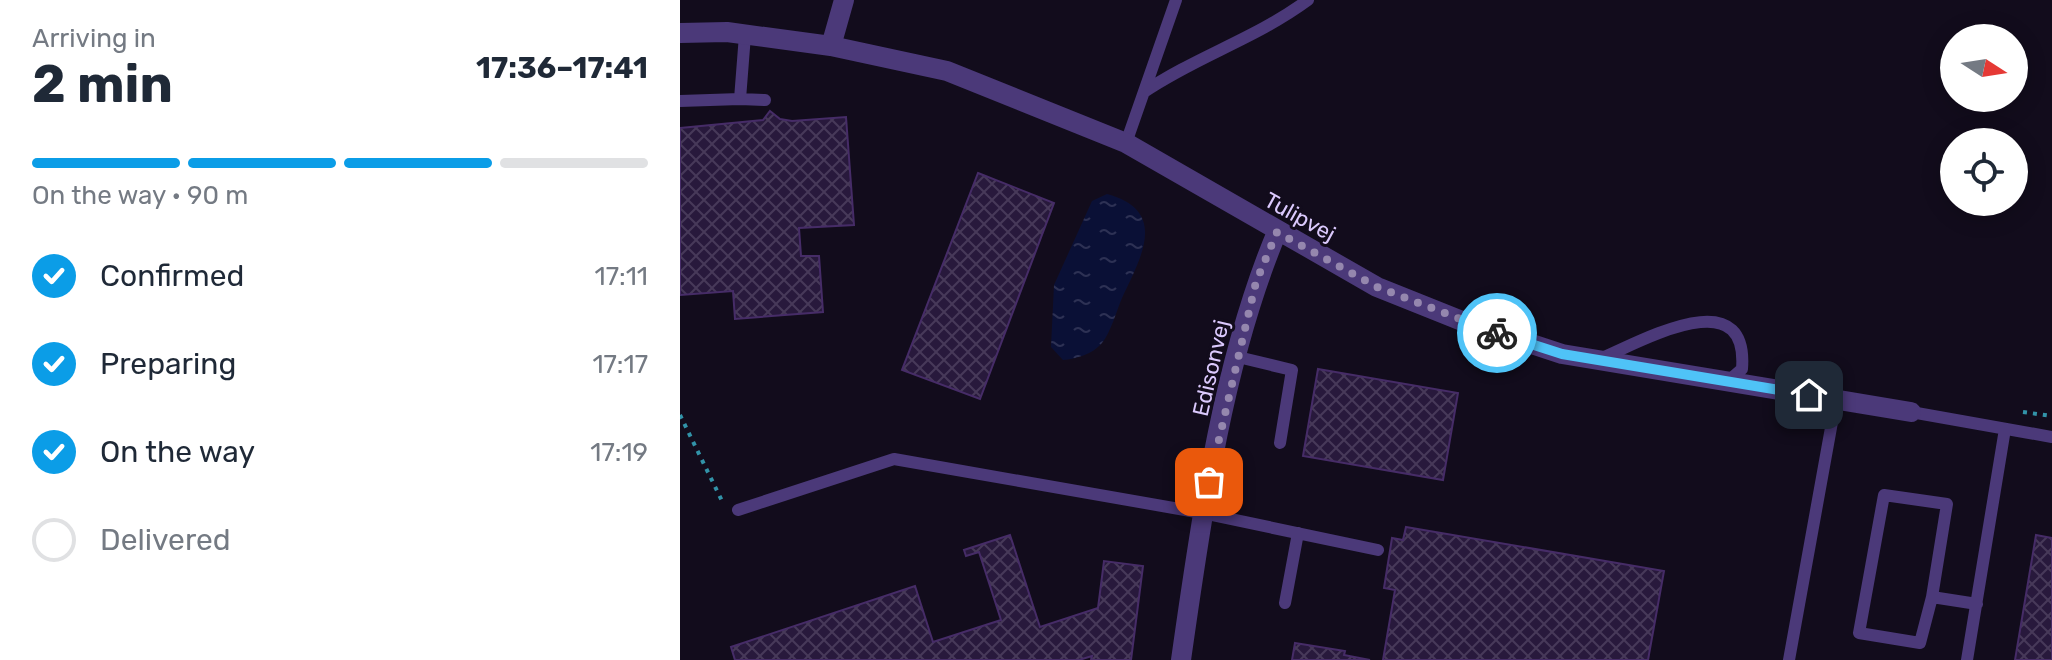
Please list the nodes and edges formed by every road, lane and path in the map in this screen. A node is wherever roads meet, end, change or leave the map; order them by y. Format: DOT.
graph roads {
  1 [pos="844,0"];
  2 [pos="1176,0"];
  3 [pos="1308,0"];
  4 [pos="680,33"];
  5 [pos="745,35"];
  6 [pos="831,46"];
  7 [pos="1144,92"];
  8 [pos="740,99"];
  9 [pos="765,100"];
  10 [pos="680,101"];
  11 [pos="1126,143"];
  12 [pos="1277,232"];
  13 [pos="1238,357"];
  14 [pos="1597,360"];
  15 [pos="1727,382"];
  16 [pos="1836,400"];
  17 [pos="1911,412"];
  18 [pos="680,415"];
  19 [pos="2005,429"];
  20 [pos="2052,437"];
  21 [pos="1280,443"];
  22 [pos="738,510"];
  23 [pos="1202,513"];
  24 [pos="1298,533"];
  25 [pos="1378,550"];
  26 [pos="1932,597"];
  27 [pos="1285,603"];
  28 [pos="1977,604"];
  29 [pos="1181,660"];
  30 [pos="1789,660"];
  31 [pos="1967,660"];
  1 -- 6 [label="street"];
  2 -- 7 [label="lane"];
  3 -- 7 [label="lane"];
  4 -- 5 [label="street, Tulipvej"];
  5 -- 6 [label="street, Tulipvej"];
  5 -- 8 [label="lane"];
  6 -- 11 [label="street, Tulipvej"];
  7 -- 11 [label="lane"];
  8 -- 9 [label="lane"];
  8 -- 10 [label="lane"];
  11 -- 12 [label="street, Tulipvej"];
  12 -- 13 [label="street, Edisonvej"];
  12 -- 14 [label="street, Tulipvej"];
  13 -- 21 [label="lane"];
  13 -- 23 [label="street, Edisonvej"];
  14 -- 15 [label="street, Tulipvej"];
  14 -- 15 [label="lane"];
  15 -- 16 [label="street, Tulipvej"];
  16 -- 17 [label="street, Tulipvej"];
  16 -- 30 [label="lane"];
  17 -- 19 [label="lane"];
  18 -- 22 [label="path"];
  19 -- 20 [label="lane"];
  19 -- 28 [label="lane"];
  22 -- 23 [label="lane"];
  23 -- 24 [label="lane"];
  23 -- 29 [label="street, Edisonvej"];
  24 -- 25 [label="lane"];
  24 -- 27 [label="lane"];
  26 -- 26 [label="lane"];
  26 -- 28 [label="lane"];
  28 -- 31 [label="lane"];
}
